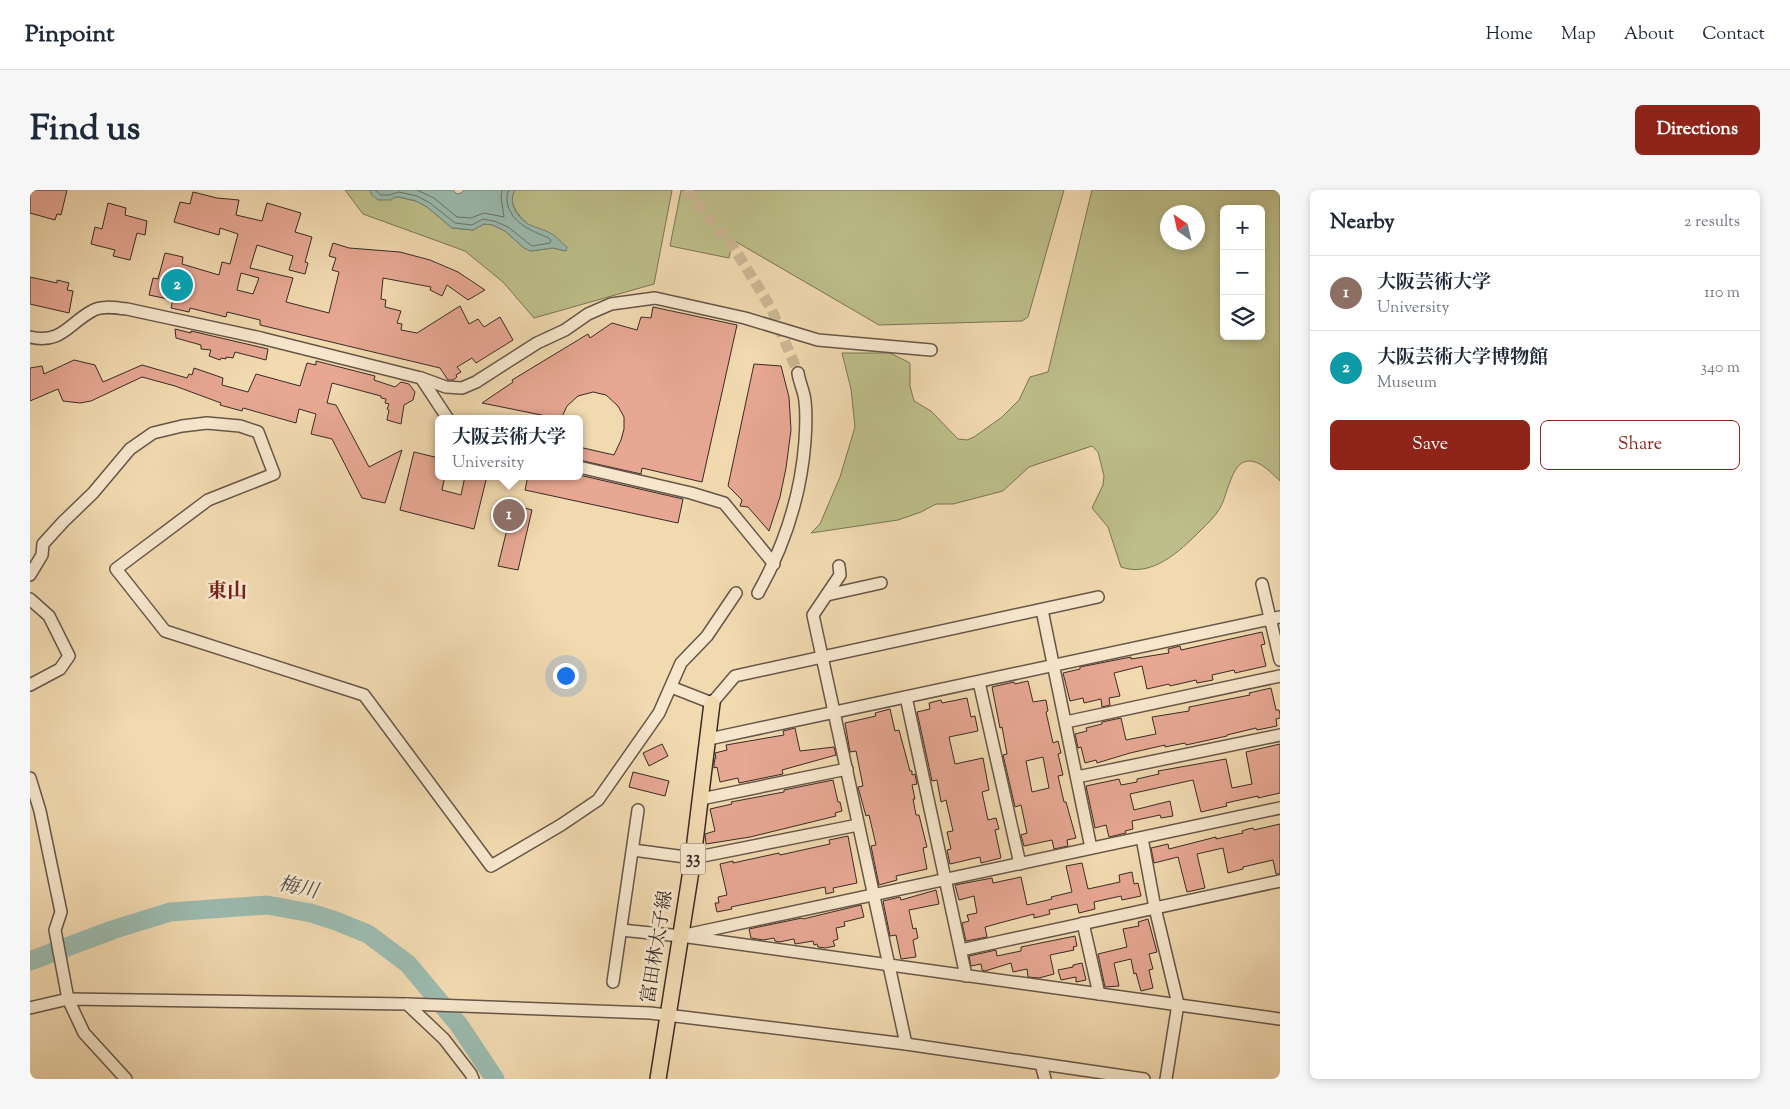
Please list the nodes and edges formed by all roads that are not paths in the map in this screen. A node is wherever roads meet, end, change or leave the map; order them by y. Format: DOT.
graph roads {
  1 [pos="30,337"];
  2 [pos="931,350"];
  3 [pos="798,373"];
  4 [pos="421,378"];
  5 [pos="445,415"];
  6 [pos="583,468"];
  7 [pos="774,564"];
  8 [pos="839,566"];
  9 [pos="30,575"];
  10 [pos="881,583"];
  11 [pos="1262,584"];
  12 [pos="736,593"];
  13 [pos="758,593"];
  14 [pos="827,595"];
  15 [pos="1098,597"];
  16 [pos="30,599"];
  17 [pos="1042,610"];
  18 [pos="1276,618"];
  19 [pos="822,656"];
  20 [pos="1280,660"];
  21 [pos="1054,666"];
  22 [pos="1280,676"];
  23 [pos="979,682"];
  24 [pos="30,685"];
  25 [pos="671,687"];
  26 [pos="906,697"];
  27 [pos="712,703"];
  28 [pos="835,713"];
  29 [pos="1066,722"];
  30 [pos="1280,734"];
  31 [pos="708,739"];
  32 [pos="846,769"];
  33 [pos="1077,777"];
  34 [pos="30,778"];
  35 [pos="701,799"];
  36 [pos="1280,808"];
  37 [pos="638,810"];
  38 [pos="858,825"];
  39 [pos="1142,838"];
  40 [pos="1091,848"];
  41 [pos="633,850"];
  42 [pos="693,858"];
  43 [pos="1020,864"];
  44 [pos="946,880"];
  45 [pos="1280,881"];
  46 [pos="874,895"];
  47 [pos="1155,908"];
  48 [pos="1083,924"];
  49 [pos="621,930"];
  50 [pos="681,936"];
  51 [pos="961,950"];
  52 [pos="889,964"];
  53 [pos="966,976"];
  54 [pos="614,982"];
  55 [pos="1099,994"];
  56 [pos="68,999"];
  57 [pos="407,1004"];
  58 [pos="1178,1004"];
  59 [pos="30,1008"];
  60 [pos="667,1015"];
  61 [pos="1280,1019"];
  62 [pos="906,1044"];
  63 [pos="1041,1064"];
  64 [pos="126,1079"];
  65 [pos="473,1079"];
  66 [pos="658,1079"];
  67 [pos="1045,1079"];
  68 [pos="1144,1079"];
  69 [pos="1166,1079"];
  1 -- 4 [label="street"];
  2 -- 4 [label="street"];
  3 -- 7 [label="street"];
  4 -- 5 [label="street"];
  6 -- 7 [label="street"];
  7 -- 13 [label="street"];
  8 -- 14 [label="street"];
  9 -- 25 [label="street"];
  10 -- 14 [label="street"];
  11 -- 18 [label="street"];
  12 -- 25 [label="street"];
  14 -- 19 [label="street"];
  15 -- 17 [label="street"];
  16 -- 24 [label="street"];
  17 -- 19 [label="street"];
  17 -- 21 [label="street"];
  18 -- 20 [label="street"];
  18 -- 21 [label="street"];
  19 -- 27 [label="street"];
  19 -- 28 [label="street"];
  21 -- 23 [label="street"];
  21 -- 29 [label="street"];
  22 -- 29 [label="street"];
  23 -- 26 [label="street"];
  23 -- 43 [label="street"];
  25 -- 27 [label="street"];
  26 -- 28 [label="street"];
  26 -- 44 [label="street"];
  27 -- 31 [label="main road, 富田林太子線 / 33"];
  28 -- 31 [label="street"];
  28 -- 32 [label="street"];
  29 -- 33 [label="street"];
  30 -- 33 [label="street"];
  31 -- 35 [label="main road, 富田林太子線 / 33"];
  32 -- 35 [label="street"];
  32 -- 38 [label="street"];
  33 -- 40 [label="street"];
  34 -- 56 [label="street"];
  35 -- 42 [label="main road, 富田林太子線 / 33"];
  36 -- 39 [label="street"];
  37 -- 41 [label="street"];
  38 -- 42 [label="street"];
  38 -- 46 [label="street"];
  39 -- 40 [label="street"];
  39 -- 47 [label="street"];
  40 -- 43 [label="street"];
  41 -- 42 [label="street"];
  41 -- 49 [label="street"];
  42 -- 50 [label="main road, 富田林太子線 / 33"];
  43 -- 44 [label="street"];
  44 -- 46 [label="street"];
  44 -- 51 [label="street"];
  45 -- 47 [label="street"];
  46 -- 50 [label="street"];
  46 -- 52 [label="street"];
  47 -- 48 [label="street"];
  47 -- 58 [label="street"];
  48 -- 51 [label="street"];
  48 -- 55 [label="street"];
  49 -- 50 [label="street"];
  49 -- 54 [label="street"];
  50 -- 52 [label="street"];
  50 -- 60 [label="main road, 富田林太子線 / 33"];
  51 -- 53 [label="street"];
  52 -- 53 [label="street"];
  52 -- 62 [label="street"];
  53 -- 55 [label="street"];
  55 -- 58 [label="street"];
  56 -- 57 [label="street"];
  56 -- 59 [label="street"];
  56 -- 64 [label="street"];
  57 -- 60 [label="street"];
  57 -- 65 [label="street"];
  58 -- 61 [label="street"];
  58 -- 69 [label="street"];
  60 -- 62 [label="street"];
  60 -- 66 [label="main road, 富田林太子線 / 33"];
  62 -- 63 [label="street"];
  63 -- 67 [label="street"];
  63 -- 68 [label="street"];
}
